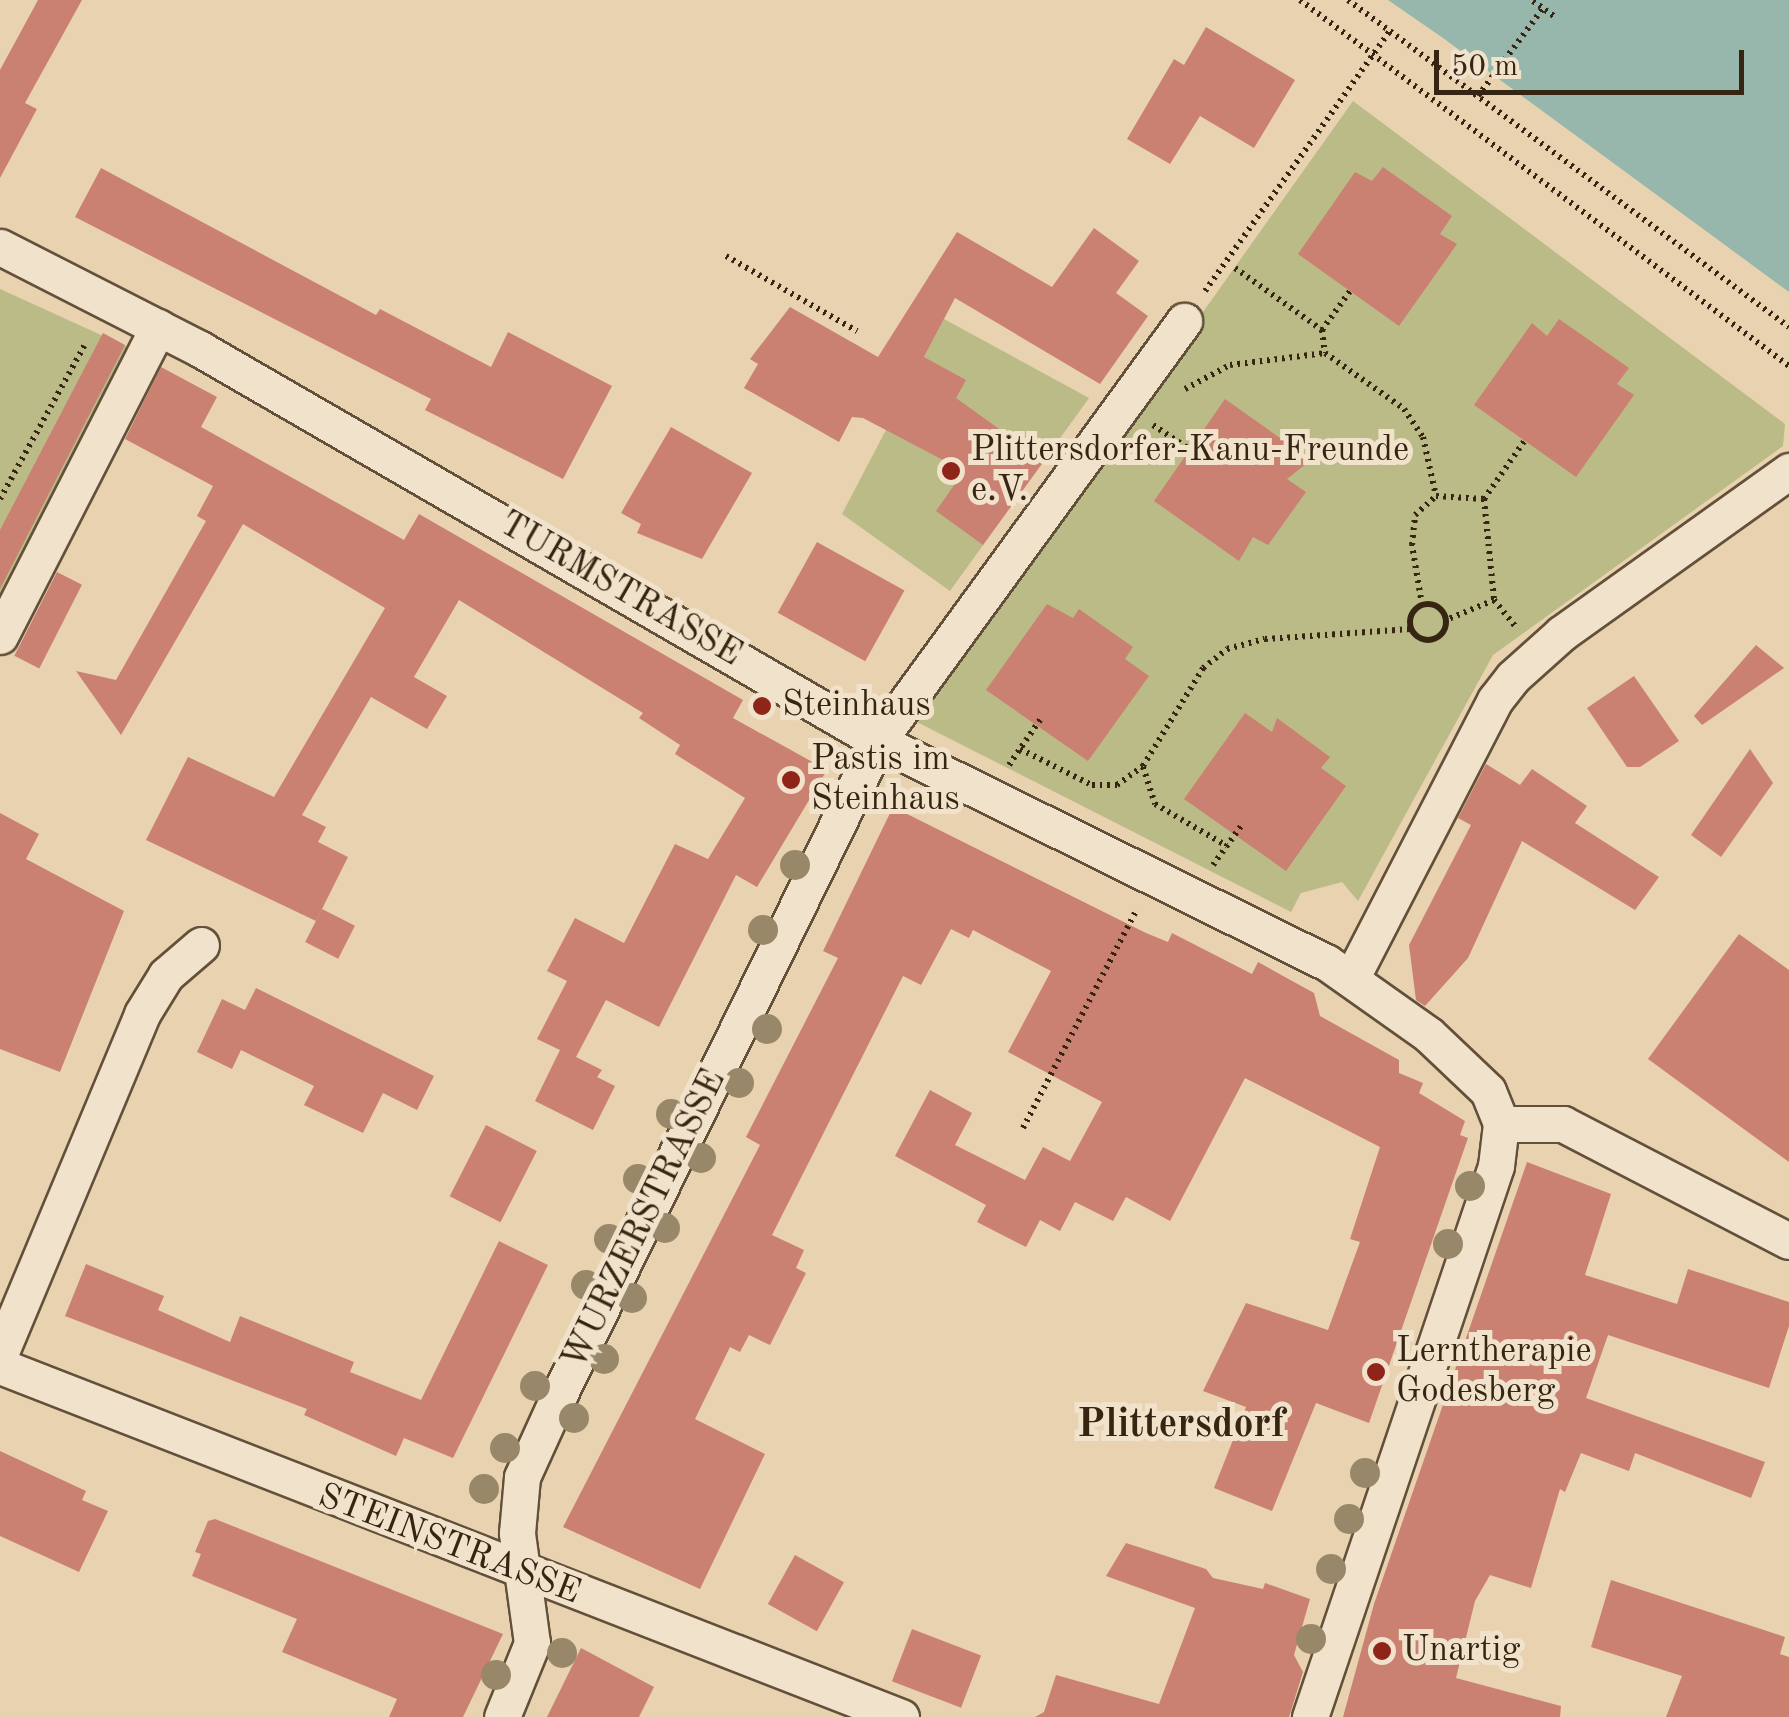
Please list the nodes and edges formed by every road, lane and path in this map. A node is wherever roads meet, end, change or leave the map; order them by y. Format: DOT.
graph roads {
  1 [pos="1300,0"];
  2 [pos="1348,0"];
  3 [pos="1533,1"];
  4 [pos="1543,8"];
  5 [pos="1554,16"];
  6 [pos="1390,31"];
  7 [pos="1373,54"];
  8 [pos="1478,96"];
  9 [pos="0,246"];
  10 [pos="726,256"];
  11 [pos="1235,268"];
  12 [pos="1350,291"];
  13 [pos="1184,321"];
  14 [pos="158,327"];
  15 [pos="1789,327"];
  16 [pos="1322,330"];
  17 [pos="858,331"];
  18 [pos="84,346"];
  19 [pos="1326,352"];
  20 [pos="1789,366"];
  21 [pos="1173,400"];
  22 [pos="1162,412"];
  23 [pos="1141,416"];
  24 [pos="1150,423"];
  25 [pos="1524,440"];
  26 [pos="1198,455"];
  27 [pos="1789,471"];
  28 [pos="1436,496"];
  29 [pos="0,499"];
  30 [pos="1484,499"];
  31 [pos="1494,600"];
  32 [pos="1422,604"];
  33 [pos="1446,620"];
  34 [pos="1410,629"];
  35 [pos="1520,632"];
  36 [pos="0,636"];
  37 [pos="1042,717"];
  38 [pos="878,742"];
  39 [pos="1020,749"];
  40 [pos="1143,766"];
  41 [pos="1008,768"];
  42 [pos="1241,826"];
  43 [pos="1227,846"];
  44 [pos="1210,870"];
  45 [pos="1154,876"];
  46 [pos="201,944"];
  47 [pos="1352,977"];
  48 [pos="1502,1124"];
  49 [pos="1023,1128"];
  50 [pos="1789,1241"];
  51 [pos="0,1354"];
  52 [pos="0,1366"];
  53 [pos="523,1574"];
  54 [pos="502,1717"];
  55 [pos="900,1717"];
  56 [pos="1310,1717"];
  1 -- 7 [label="path"];
  2 -- 6 [label="path"];
  3 -- 4 [label="path"];
  4 -- 5 [label="path"];
  4 -- 8 [label="path"];
  6 -- 7 [label="path"];
  6 -- 8 [label="path"];
  7 -- 13 [label="path"];
  7 -- 20 [label="path"];
  8 -- 15 [label="path"];
  9 -- 14 [label="street, TURMSTRASSE"];
  10 -- 17 [label="path"];
  11 -- 16 [label="path"];
  12 -- 16 [label="path"];
  13 -- 38 [label="street, WURZERSTRASSE"];
  14 -- 36 [label="street"];
  14 -- 38 [label="street, TURMSTRASSE"];
  16 -- 19 [label="path"];
  18 -- 29 [label="path"];
  19 -- 21 [label="path"];
  19 -- 28 [label="path"];
  22 -- 24 [label="path"];
  23 -- 24 [label="path"];
  24 -- 26 [label="path"];
  25 -- 30 [label="path"];
  27 -- 47 [label="street"];
  28 -- 30 [label="path"];
  28 -- 32 [label="path"];
  30 -- 31 [label="path"];
  31 -- 33 [label="path"];
  31 -- 35 [label="path"];
  32 -- 33 [label="path"];
  32 -- 34 [label="path"];
  33 -- 34 [label="path"];
  34 -- 40 [label="path"];
  37 -- 39 [label="path"];
  38 -- 45 [label="street, TURMSTRASSE"];
  38 -- 53 [label="street, WURZERSTRASSE"];
  39 -- 40 [label="path"];
  39 -- 41 [label="path"];
  40 -- 43 [label="path"];
  42 -- 43 [label="path"];
  43 -- 44 [label="path"];
  45 -- 47 [label="street, TURMSTRASSE"];
  45 -- 49 [label="path"];
  46 -- 51 [label="street"];
  47 -- 48 [label="street, TURMSTRASSE"];
  48 -- 50 [label="street"];
  48 -- 56 [label="street"];
  52 -- 53 [label="street, STEINSTRASSE"];
  53 -- 54 [label="street, WURZERSTRASSE"];
  53 -- 55 [label="street, STEINSTRASSE"];
}
